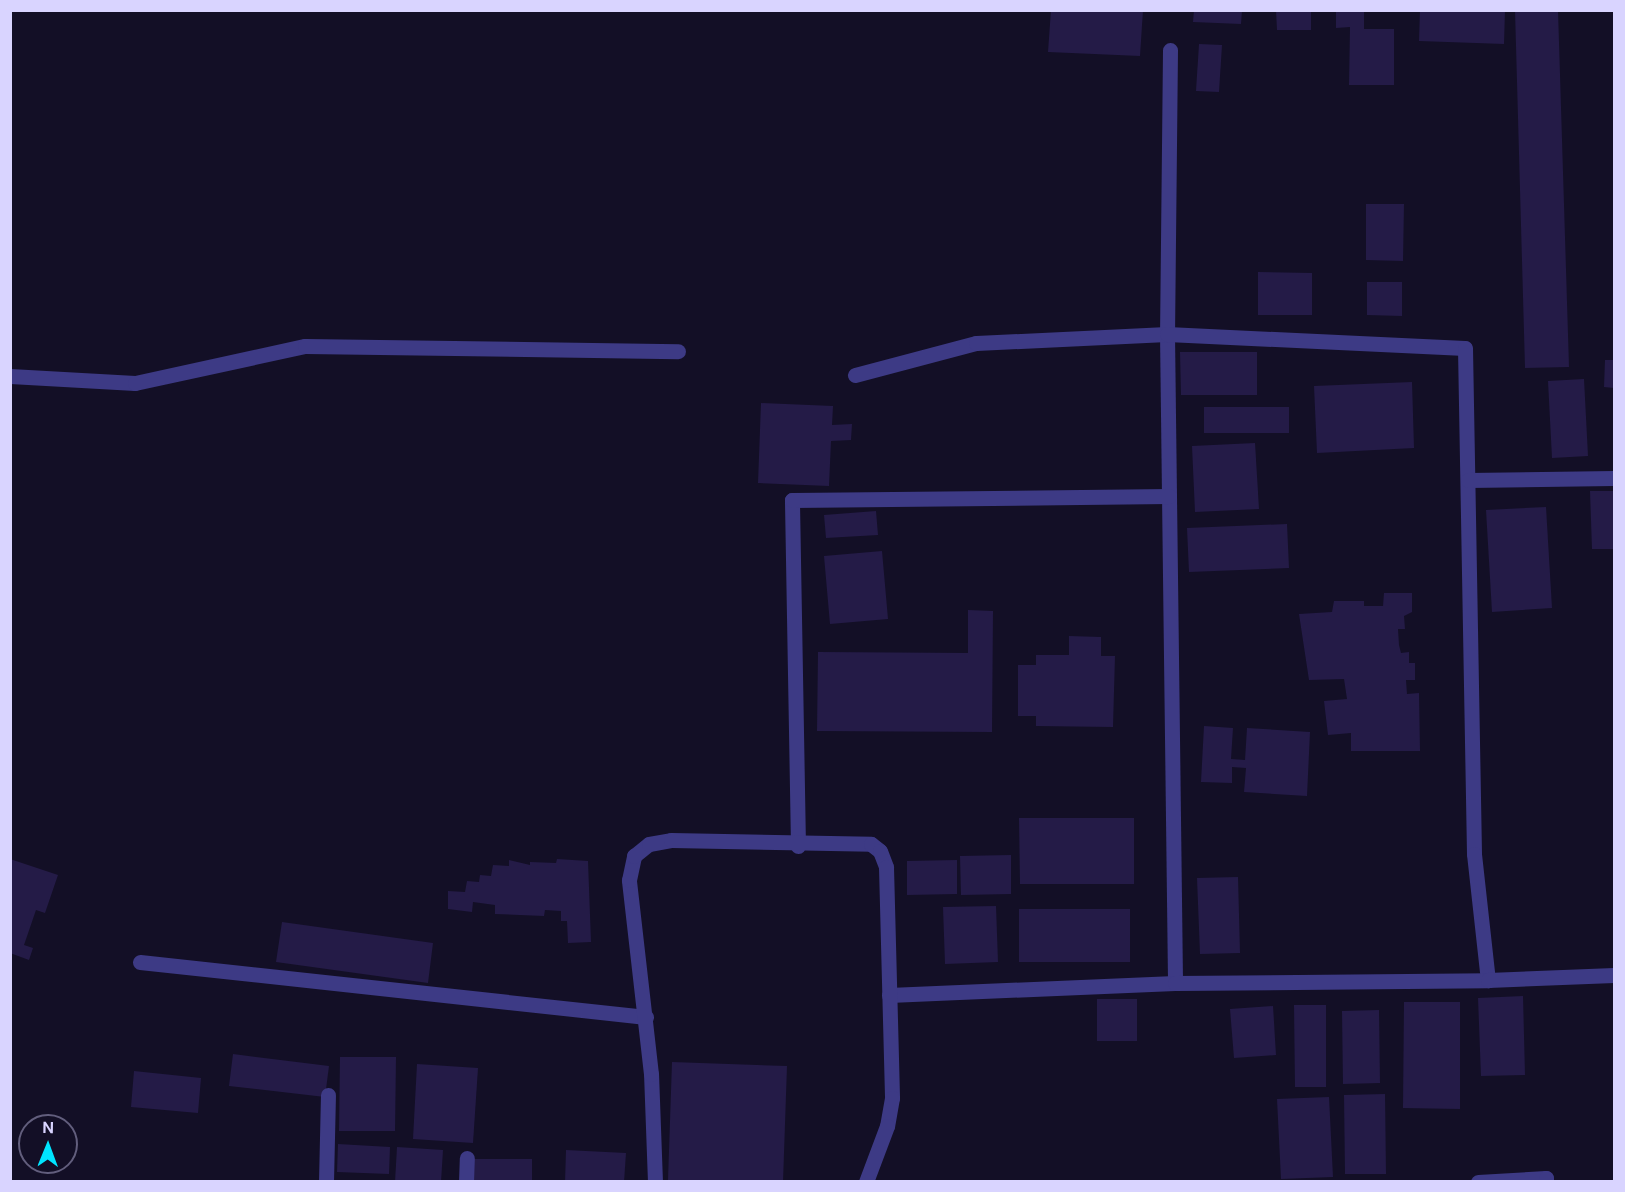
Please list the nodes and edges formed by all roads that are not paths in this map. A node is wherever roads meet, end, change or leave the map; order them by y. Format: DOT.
graph roads {
  1 [pos="1170,50"];
  2 [pos="1167,334"];
  3 [pos="678,351"];
  4 [pos="855,375"];
  5 [pos="10,376"];
  6 [pos="1614,478"];
  7 [pos="1468,480"];
  8 [pos="1169,496"];
  9 [pos="798,846"];
  10 [pos="140,963"];
  11 [pos="1614,975"];
  12 [pos="1488,980"];
  13 [pos="1175,983"];
  14 [pos="889,995"];
  15 [pos="646,1017"];
  16 [pos="328,1095"];
  17 [pos="467,1158"];
  18 [pos="326,1182"];
  19 [pos="466,1182"];
  20 [pos="655,1182"];
  21 [pos="866,1182"];
  22 [pos="1478,1182"];
  23 [pos="1546,1182"];
  1 -- 2 [label="street"];
  2 -- 4 [label="street"];
  2 -- 7 [label="street"];
  2 -- 8 [label="street"];
  3 -- 5 [label="street"];
  6 -- 7 [label="street"];
  7 -- 12 [label="street"];
  8 -- 9 [label="street"];
  8 -- 13 [label="street"];
  9 -- 14 [label="street"];
  9 -- 15 [label="street"];
  10 -- 15 [label="street"];
  11 -- 12 [label="street"];
  12 -- 13 [label="street"];
  13 -- 14 [label="street"];
  14 -- 21 [label="street"];
  15 -- 20 [label="street"];
  16 -- 18 [label="street"];
  17 -- 19 [label="street"];
  22 -- 23 [label="street"];
}
